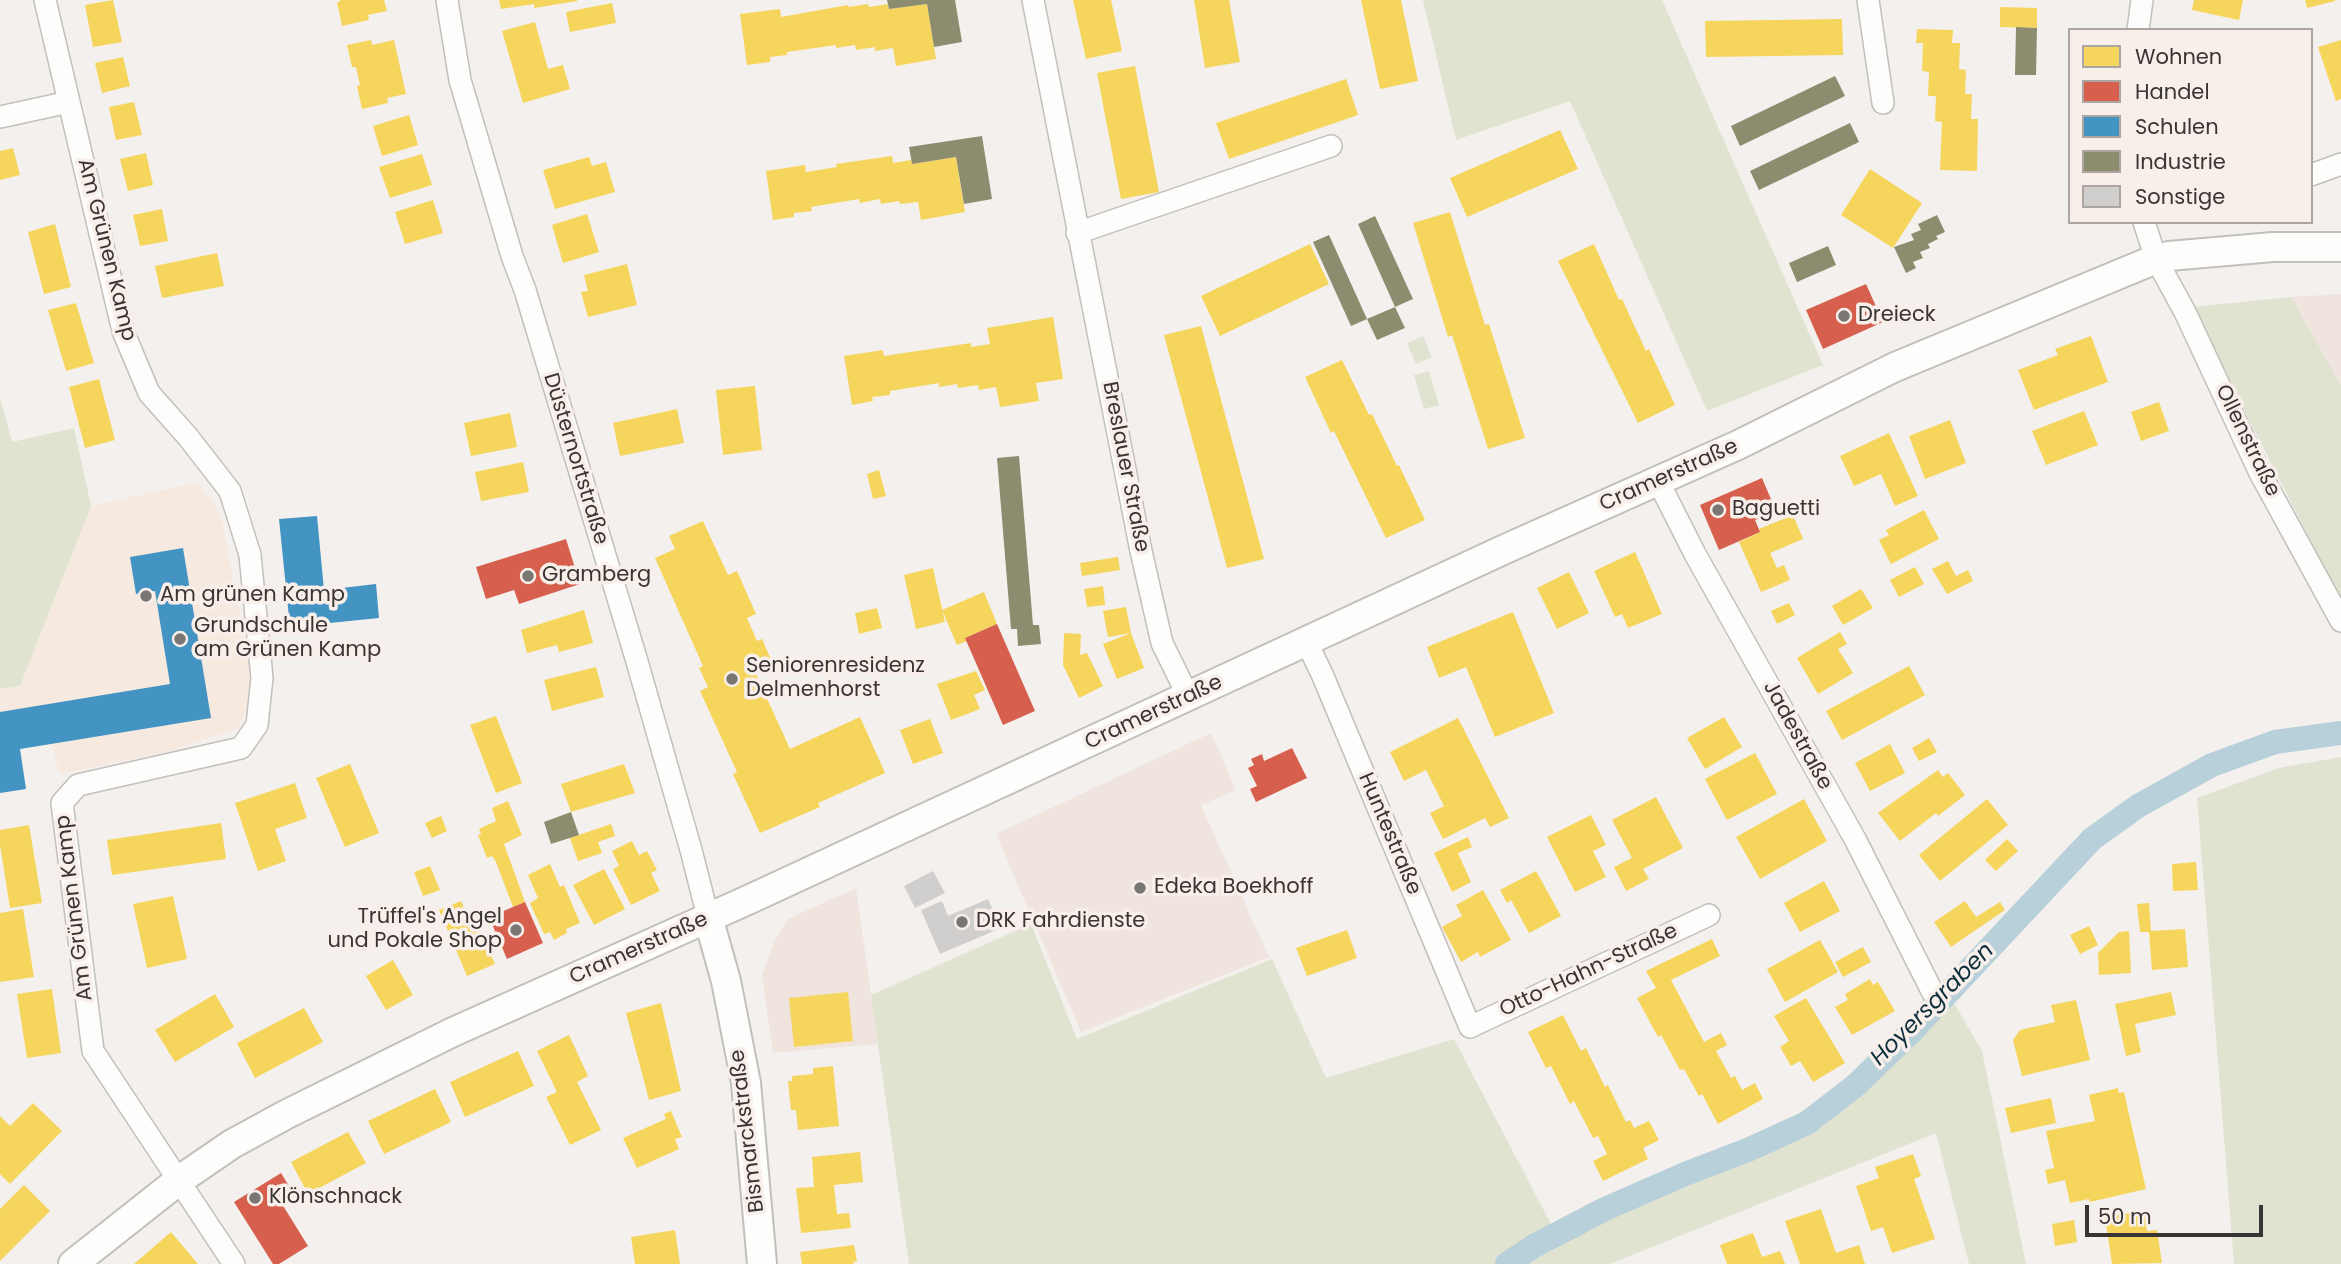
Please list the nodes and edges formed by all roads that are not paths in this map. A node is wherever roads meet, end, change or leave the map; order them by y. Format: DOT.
graph roads {
  1 [pos="46,0"];
  2 [pos="447,0"];
  3 [pos="1033,0"];
  4 [pos="1868,0"];
  5 [pos="2142,0"];
  6 [pos="2138,28"];
  7 [pos="69,102"];
  8 [pos="1883,103"];
  9 [pos="0,117"];
  10 [pos="1331,146"];
  11 [pos="2341,164"];
  12 [pos="2313,174"];
  13 [pos="2145,224"];
  14 [pos="1077,233"];
  15 [pos="2341,247"];
  16 [pos="2156,260"];
  17 [pos="1658,481"];
  18 [pos="2341,621"];
  19 [pos="1306,641"];
  20 [pos="1188,696"];
  21 [pos="1709,915"];
  22 [pos="708,917"];
  23 [pos="1933,993"];
  24 [pos="1470,1027"];
  25 [pos="178,1181"];
  26 [pos="73,1264"];
  27 [pos="234,1264"];
  28 [pos="762,1264"];
  1 -- 7 [label="street, Am Grünen Kamp"];
  2 -- 22 [label="street, Düsternortstraße"];
  3 -- 14 [label="street, Breslauer Straße"];
  4 -- 8 [label="street"];
  5 -- 6 [label="street"];
  7 -- 9 [label="street"];
  7 -- 25 [label="street, Am Grünen Kamp"];
  10 -- 14 [label="street"];
  11 -- 12 [label="street"];
  13 -- 16 [label="street, Ollenstraße"];
  14 -- 20 [label="street, Breslauer Straße"];
  15 -- 16 [label="main road, Cramerstraße"];
  16 -- 17 [label="main road, Cramerstraße"];
  16 -- 18 [label="street, Ollenstraße"];
  17 -- 19 [label="main road, Cramerstraße"];
  17 -- 23 [label="street, Jadestraße"];
  19 -- 20 [label="main road, Cramerstraße"];
  19 -- 24 [label="street, Huntestraße"];
  20 -- 22 [label="main road, Cramerstraße"];
  21 -- 24 [label="street, Otto-Hahn-Straße"];
  22 -- 25 [label="main road, Cramerstraße"];
  22 -- 28 [label="main road, Bismarckstraße"];
  25 -- 26 [label="main road, Cramerstraße"];
  25 -- 27 [label="street, Am Grünen Kamp"];
}
